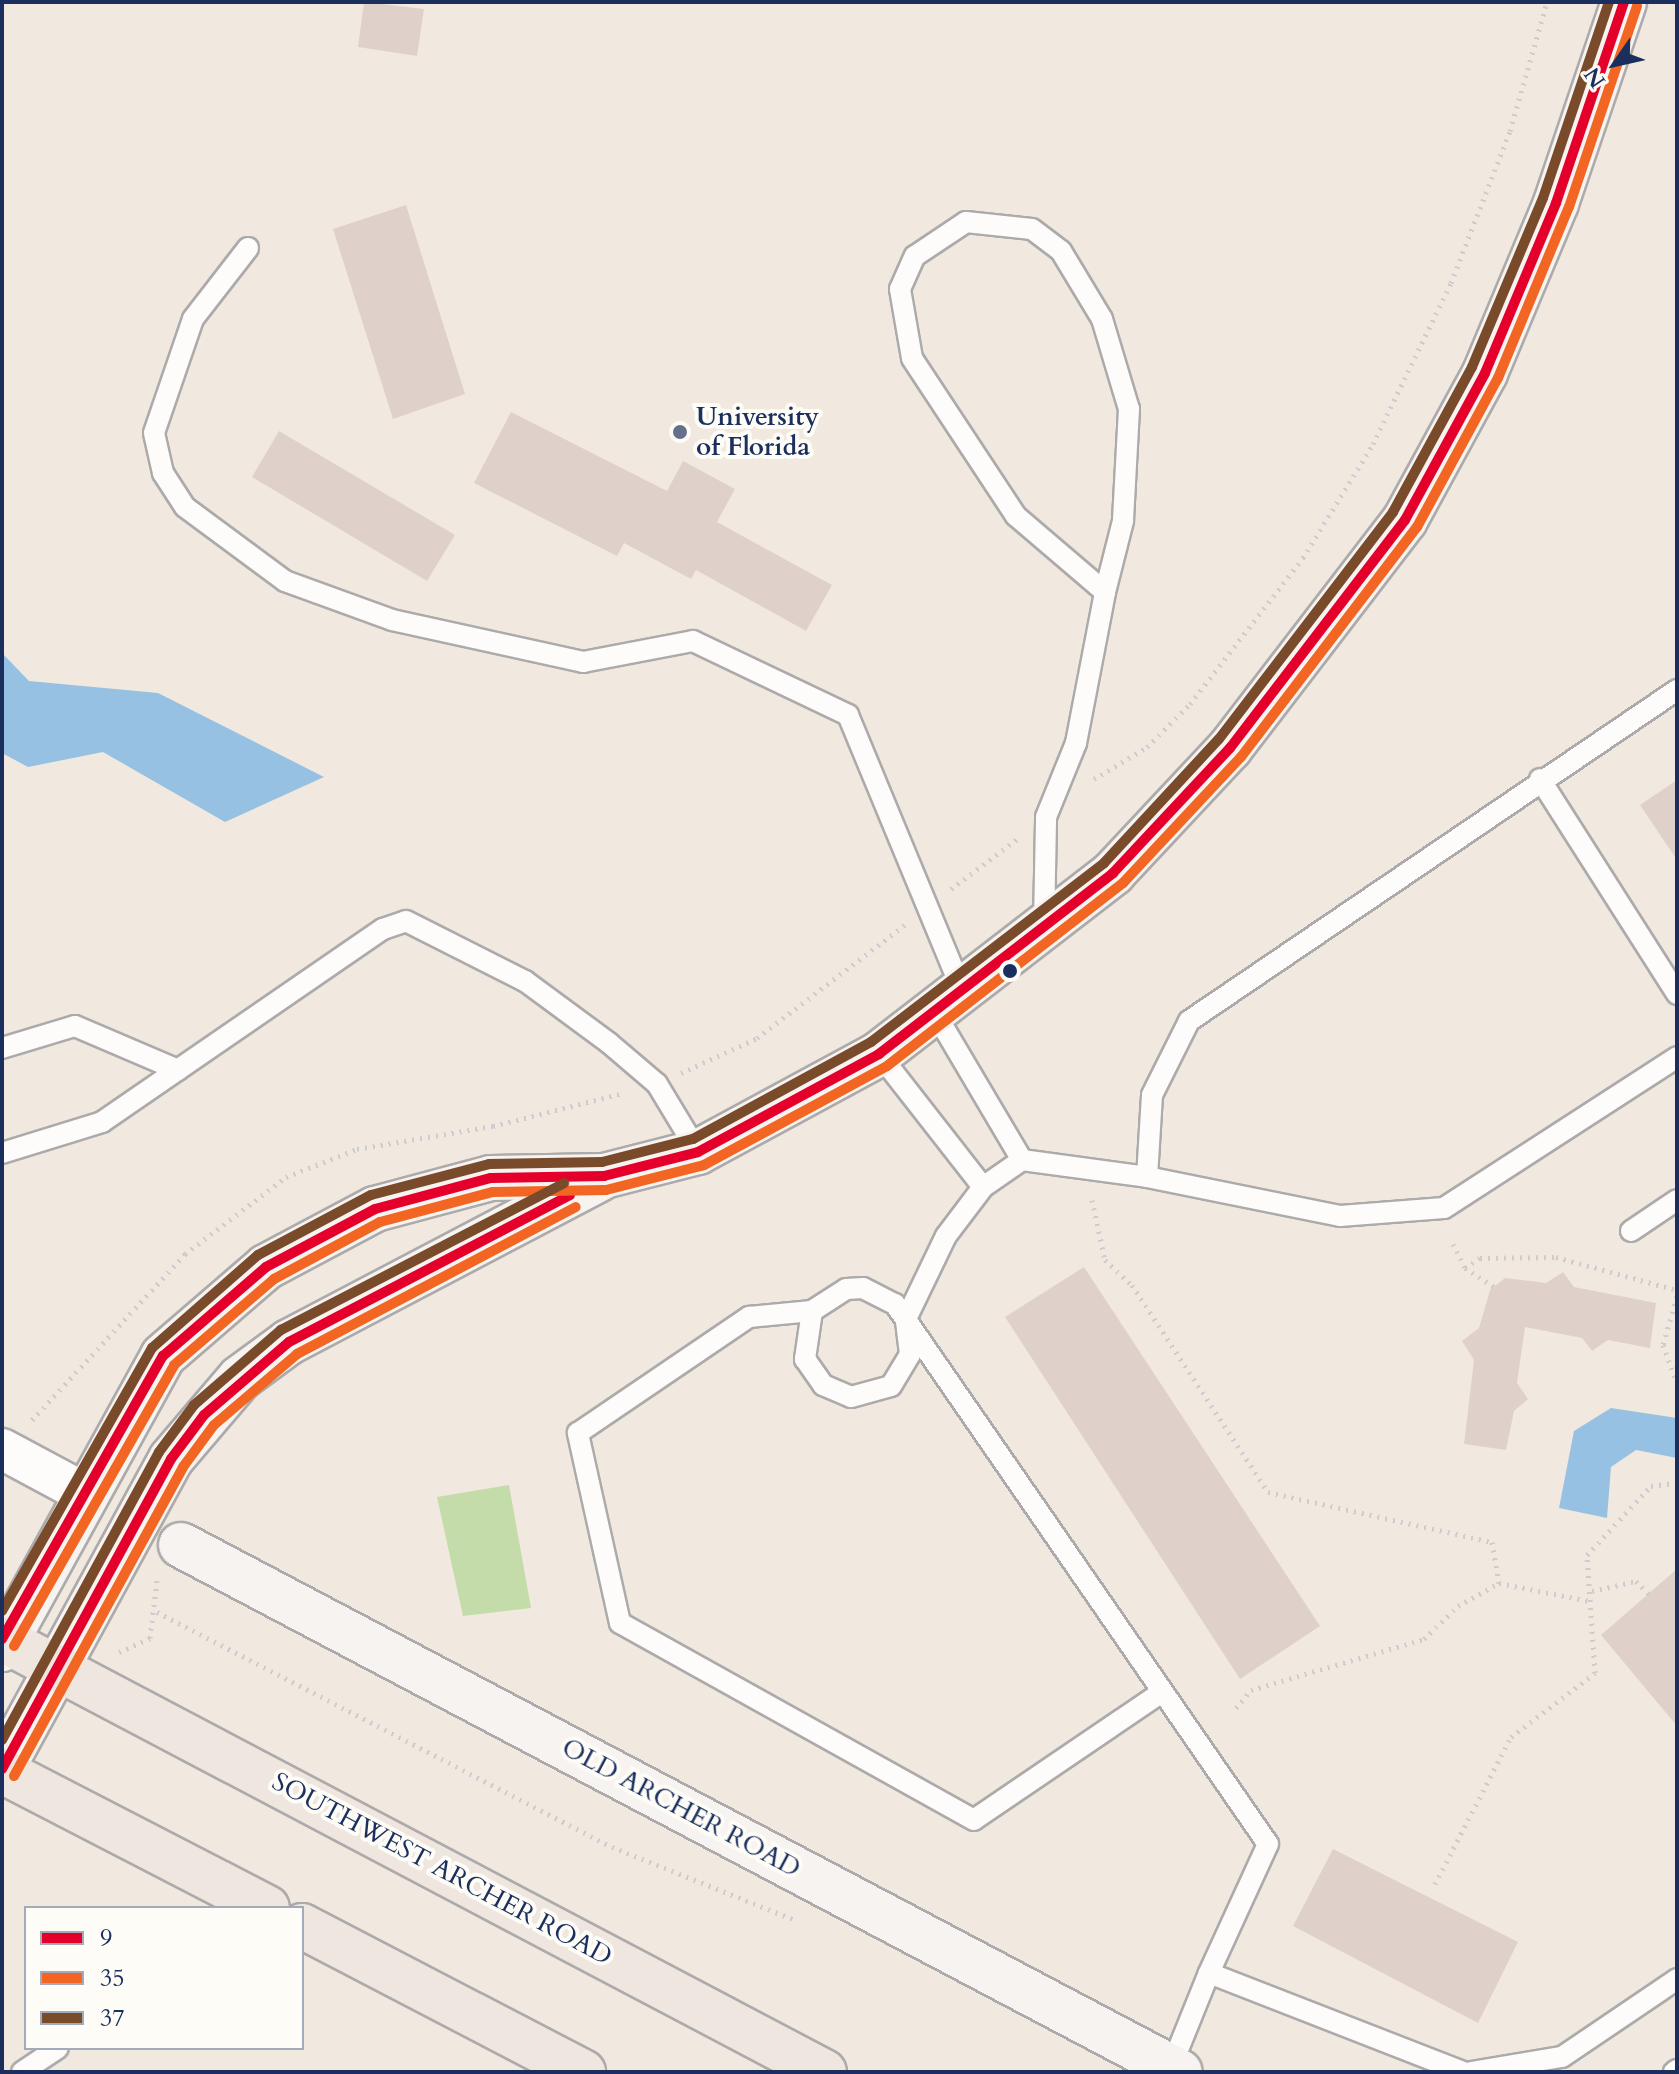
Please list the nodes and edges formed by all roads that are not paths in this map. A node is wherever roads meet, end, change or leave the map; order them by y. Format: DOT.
graph roads {
  1 [pos="1624,2"];
  2 [pos="248,248"];
  3 [pos="1105,592"];
  4 [pos="1677,690"];
  5 [pos="1540,779"];
  6 [pos="1044,929"];
  7 [pos="1677,994"];
  8 [pos="949,1003"];
  9 [pos="2,1048"];
  10 [pos="879,1054"];
  11 [pos="1677,1057"];
  12 [pos="178,1070"];
  13 [pos="698,1152"];
  14 [pos="2,1153"];
  15 [pos="1022,1160"];
  16 [pos="604,1176"];
  17 [pos="1147,1177"];
  18 [pos="983,1187"];
  19 [pos="1677,1200"];
  20 [pos="1631,1231"];
  21 [pos="812,1311"];
  22 [pos="906,1319"];
  23 [pos="6,1451"];
  24 [pos="164,1472"];
  25 [pos="86,1494"];
  26 [pos="169,1563"];
  27 [pos="106,1582"];
  28 [pos="3,1643"];
  29 [pos="58,1668"];
  30 [pos="1162,1692"];
  31 [pos="2,1770"];
  32 [pos="240,1902"];
  33 [pos="304,1927"];
  34 [pos="1209,1973"];
  35 [pos="1677,1979"];
  36 [pos="55,2050"];
  37 [pos="1176,2070"];
  38 [pos="22,2072"];
  39 [pos="583,2072"];
  40 [pos="824,2072"];
  41 [pos="1463,2072"];
  42 [pos="1471,2072"];
  1 -- 6 [label="street"];
  2 -- 8 [label="lane"];
  3 -- 3 [label="lane"];
  3 -- 6 [label="lane"];
  4 -- 5 [label="lane"];
  5 -- 7 [label="lane"];
  5 -- 17 [label="lane"];
  6 -- 8 [label="street"];
  8 -- 10 [label="street"];
  8 -- 15 [label="lane"];
  9 -- 12 [label="lane"];
  10 -- 13 [label="street"];
  10 -- 18 [label="lane"];
  11 -- 17 [label="lane"];
  12 -- 13 [label="lane"];
  12 -- 14 [label="lane"];
  13 -- 16 [label="street"];
  15 -- 17 [label="lane"];
  15 -- 18 [label="lane"];
  16 -- 24 [label="street"];
  16 -- 25 [label="street"];
  18 -- 22 [label="lane"];
  19 -- 20 [label="lane"];
  21 -- 22 [label="lane"];
  21 -- 22 [label="lane"];
  21 -- 30 [label="lane"];
  22 -- 30 [label="lane"];
  23 -- 25 [label="street"];
  24 -- 26 [label="street"];
  24 -- 27 [label="street"];
  25 -- 28 [label="street"];
  26 -- 27 [label="street"];
  26 -- 37 [label="street, OLD ARCHER ROAD"];
  27 -- 29 [label="street"];
  28 -- 29 [label="main road, SOUTHWEST ARCHER ROAD"];
  29 -- 31 [label="street"];
  29 -- 40 [label="main road, SOUTHWEST ARCHER ROAD"];
  30 -- 34 [label="lane"];
  31 -- 32 [label="main road"];
  33 -- 39 [label="main road"];
  34 -- 37 [label="lane"];
  34 -- 41 [label="lane"];
  35 -- 42 [label="lane"];
  36 -- 38 [label="lane"];
}
